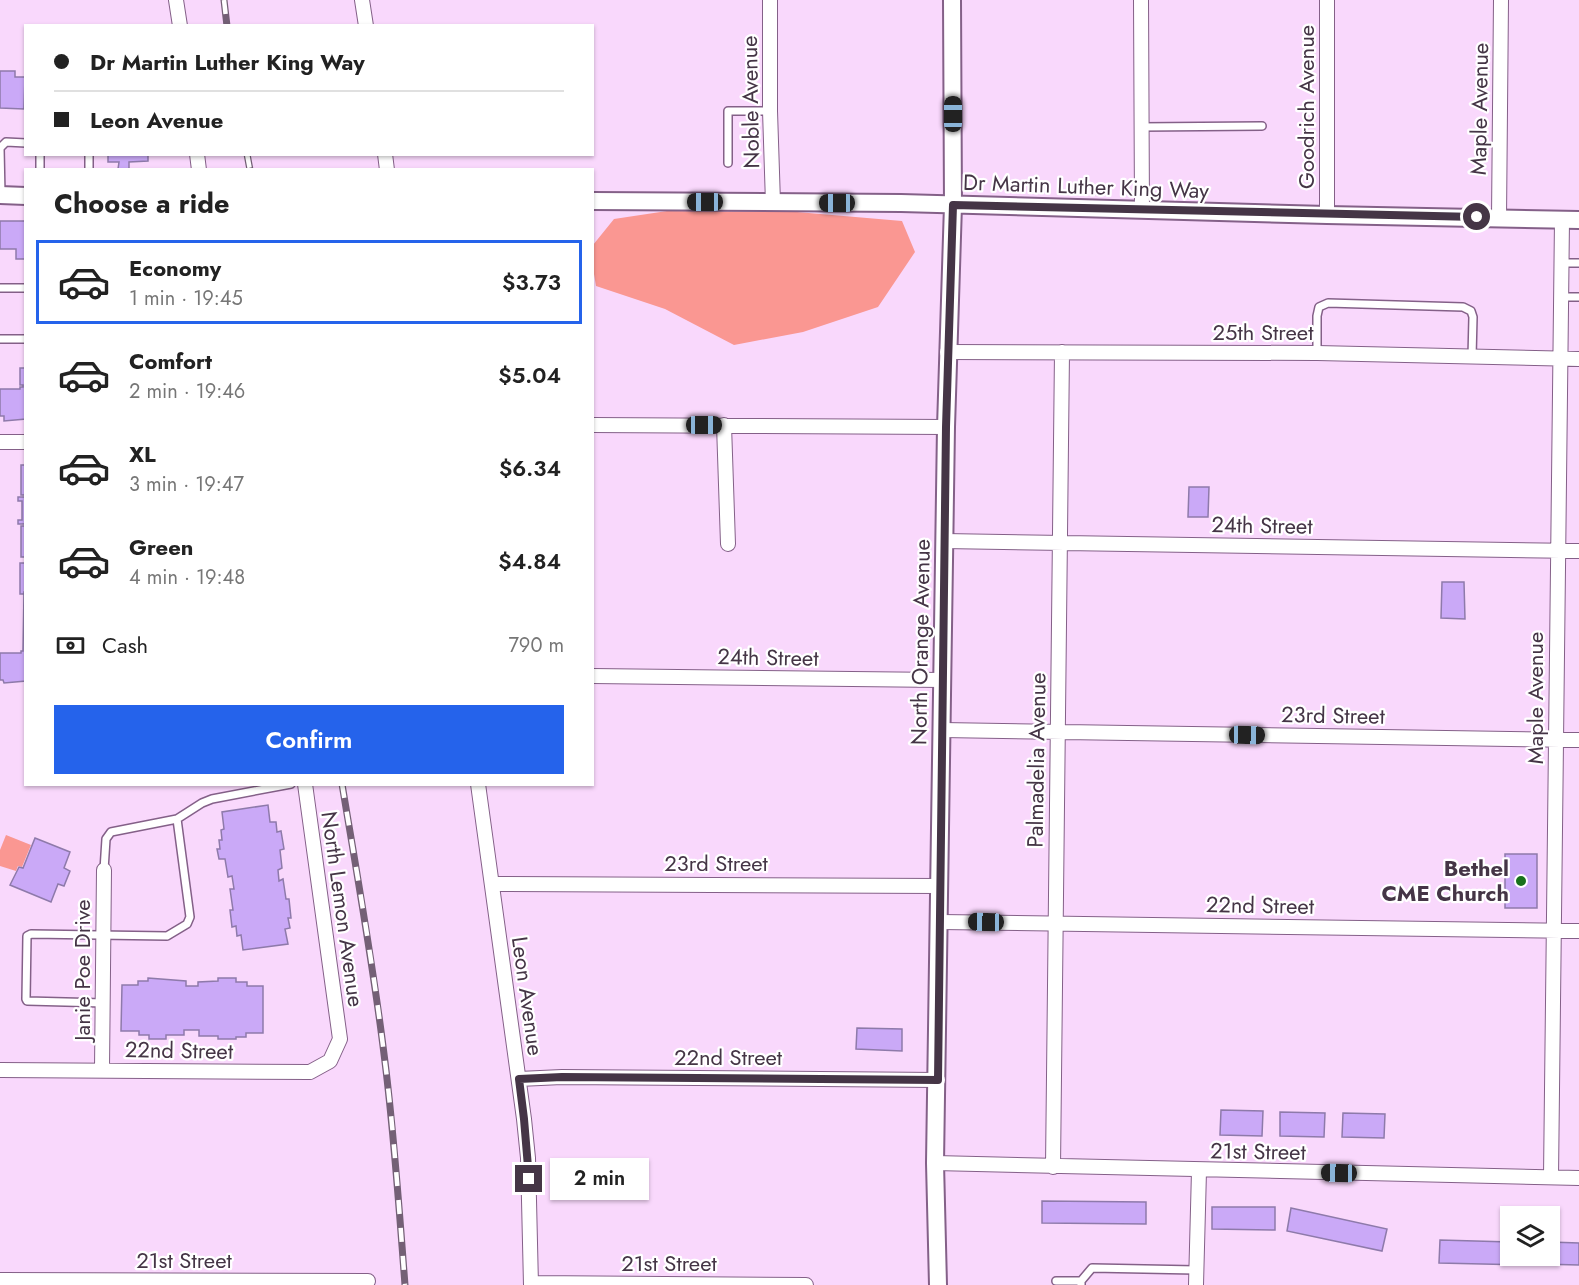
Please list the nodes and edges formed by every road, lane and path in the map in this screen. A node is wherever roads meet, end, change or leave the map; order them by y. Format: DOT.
graph roads {
  1 [pos="176,0"];
  2 [pos="362,0"];
  3 [pos="770,0"];
  4 [pos="952,0"];
  5 [pos="1141,0"];
  6 [pos="1327,0"];
  7 [pos="1501,0"];
  8 [pos="180,24"];
  9 [pos="366,24"];
  10 [pos="770,111"];
  11 [pos="1262,126"];
  12 [pos="1142,127"];
  13 [pos="24,143"];
  14 [pos="728,163"];
  15 [pos="1,195"];
  16 [pos="24,196"];
  17 [pos="594,201"];
  18 [pos="773,203"];
  19 [pos="953,205"];
  20 [pos="1142,210"];
  21 [pos="1327,215"];
  22 [pos="1499,218"];
  23 [pos="1562,220"];
  24 [pos="1579,220"];
  25 [pos="1561,263"];
  26 [pos="1579,263"];
  27 [pos="0,288"];
  28 [pos="24,288"];
  29 [pos="1561,297"];
  30 [pos="1579,297"];
  31 [pos="0,339"];
  32 [pos="24,339"];
  33 [pos="947,352"];
  34 [pos="1062,352"];
  35 [pos="1317,353"];
  36 [pos="1473,357"];
  37 [pos="1560,358"];
  38 [pos="1579,359"];
  39 [pos="594,425"];
  40 [pos="724,425"];
  41 [pos="946,427"];
  42 [pos="0,442"];
  43 [pos="24,442"];
  44 [pos="944,541"];
  45 [pos="1059,542"];
  46 [pos="728,543"];
  47 [pos="1557,550"];
  48 [pos="1579,551"];
  49 [pos="594,676"];
  50 [pos="942,680"];
  51 [pos="942,730"];
  52 [pos="1057,732"];
  53 [pos="1556,739"];
  54 [pos="1579,740"];
  55 [pos="280,786"];
  56 [pos="305,786"];
  57 [pos="478,786"];
  58 [pos="177,819"];
  59 [pos="104,870"];
  60 [pos="492,884"];
  61 [pos="939,886"];
  62 [pos="940,922"];
  63 [pos="1055,923"];
  64 [pos="1554,930"];
  65 [pos="1579,931"];
  66 [pos="104,935"];
  67 [pos="104,1003"];
  68 [pos="340,1039"];
  69 [pos="0,1070"];
  70 [pos="102,1070"];
  71 [pos="519,1079"];
  72 [pos="938,1080"];
  73 [pos="935,1164"];
  74 [pos="1053,1167"];
  75 [pos="1198,1171"];
  76 [pos="1551,1177"];
  77 [pos="1579,1178"];
  78 [pos="1196,1270"];
  79 [pos="0,1280"];
  80 [pos="368,1281"];
  81 [pos="1056,1281"];
  82 [pos="1081,1283"];
  83 [pos="531,1284"];
  84 [pos="806,1285"];
  85 [pos="938,1285"];
  86 [pos="1196,1285"];
  1 -- 8 [label="street"];
  2 -- 9 [label="street"];
  3 -- 10 [label="street, Noble Avenue"];
  4 -- 19 [label="street, North Orange Avenue"];
  5 -- 12 [label="street"];
  6 -- 21 [label="street, Goodrich Avenue"];
  7 -- 22 [label="street, Maple Avenue"];
  10 -- 14 [label="lane"];
  10 -- 18 [label="street, Noble Avenue"];
  11 -- 12 [label="lane"];
  12 -- 20 [label="street"];
  13 -- 15 [label="lane"];
  15 -- 16 [label="street"];
  17 -- 18 [label="street, Dr Martin Luther King Way"];
  18 -- 19 [label="street, Dr Martin Luther King Way"];
  19 -- 20 [label="street, Dr Martin Luther King Way"];
  19 -- 33 [label="street, North Orange Avenue"];
  20 -- 21 [label="street, Dr Martin Luther King Way"];
  21 -- 22 [label="street, Dr Martin Luther King Way"];
  22 -- 23 [label="street, Dr Martin Luther King Way"];
  23 -- 24 [label="street, Dr Martin Luther King Way"];
  23 -- 25 [label="street, Maple Avenue"];
  25 -- 26 [label="lane"];
  25 -- 29 [label="street, Maple Avenue"];
  27 -- 28 [label="lane"];
  29 -- 30 [label="lane"];
  29 -- 37 [label="street, Maple Avenue"];
  31 -- 32 [label="lane"];
  33 -- 34 [label="street, 25th Street"];
  33 -- 41 [label="street, North Orange Avenue"];
  34 -- 35 [label="street, 25th Street"];
  34 -- 45 [label="street, Palmadelia Avenue"];
  35 -- 36 [label="street, 25th Street"];
  35 -- 36 [label="lane"];
  36 -- 37 [label="street, 25th Street"];
  37 -- 38 [label="street, 25th Street"];
  37 -- 47 [label="street, Maple Avenue"];
  39 -- 40 [label="street"];
  40 -- 41 [label="street"];
  40 -- 46 [label="street"];
  41 -- 44 [label="street, North Orange Avenue"];
  42 -- 43 [label="street"];
  44 -- 45 [label="street, 24th Street"];
  44 -- 50 [label="street, North Orange Avenue"];
  45 -- 47 [label="street, 24th Street"];
  45 -- 52 [label="street, Palmadelia Avenue"];
  47 -- 48 [label="street, 24th Street"];
  47 -- 53 [label="street, Maple Avenue"];
  49 -- 50 [label="street, 24th Street"];
  50 -- 51 [label="street, North Orange Avenue"];
  51 -- 52 [label="street, 23rd Street"];
  51 -- 61 [label="street, North Orange Avenue"];
  52 -- 53 [label="street, 23rd Street"];
  52 -- 63 [label="street, Palmadelia Avenue"];
  53 -- 54 [label="street, 23rd Street"];
  53 -- 64 [label="street, Maple Avenue"];
  55 -- 58 [label="lane"];
  56 -- 68 [label="street, North Lemon Avenue"];
  57 -- 60 [label="street, Leon Avenue"];
  58 -- 59 [label="lane"];
  58 -- 66 [label="lane"];
  59 -- 66 [label="street, Janie Poe Drive"];
  60 -- 61 [label="street, 23rd Street"];
  60 -- 71 [label="street, Leon Avenue"];
  61 -- 62 [label="street, North Orange Avenue"];
  62 -- 63 [label="street, 22nd Street"];
  62 -- 72 [label="street, North Orange Avenue"];
  63 -- 64 [label="street, 22nd Street"];
  63 -- 74 [label="street, Palmadelia Avenue"];
  64 -- 65 [label="street, 22nd Street"];
  64 -- 76 [label="street, Maple Avenue"];
  66 -- 67 [label="street, Janie Poe Drive"];
  66 -- 67 [label="lane"];
  67 -- 70 [label="street, Janie Poe Drive"];
  68 -- 70 [label="street, 22nd Street"];
  69 -- 70 [label="street, 22nd Street"];
  71 -- 72 [label="street, 22nd Street"];
  71 -- 83 [label="street, Leon Avenue"];
  72 -- 73 [label="street, North Orange Avenue"];
  73 -- 74 [label="street, 21st Street"];
  73 -- 85 [label="street, North Orange Avenue"];
  74 -- 75 [label="street, 21st Street"];
  75 -- 76 [label="street, 21st Street"];
  75 -- 78 [label="street"];
  76 -- 77 [label="street, 21st Street"];
  78 -- 82 [label="lane"];
  78 -- 86 [label="street"];
  79 -- 80 [label="street, 21st Street"];
  81 -- 82 [label="lane"];
  83 -- 84 [label="street, 21st Street"];
}
